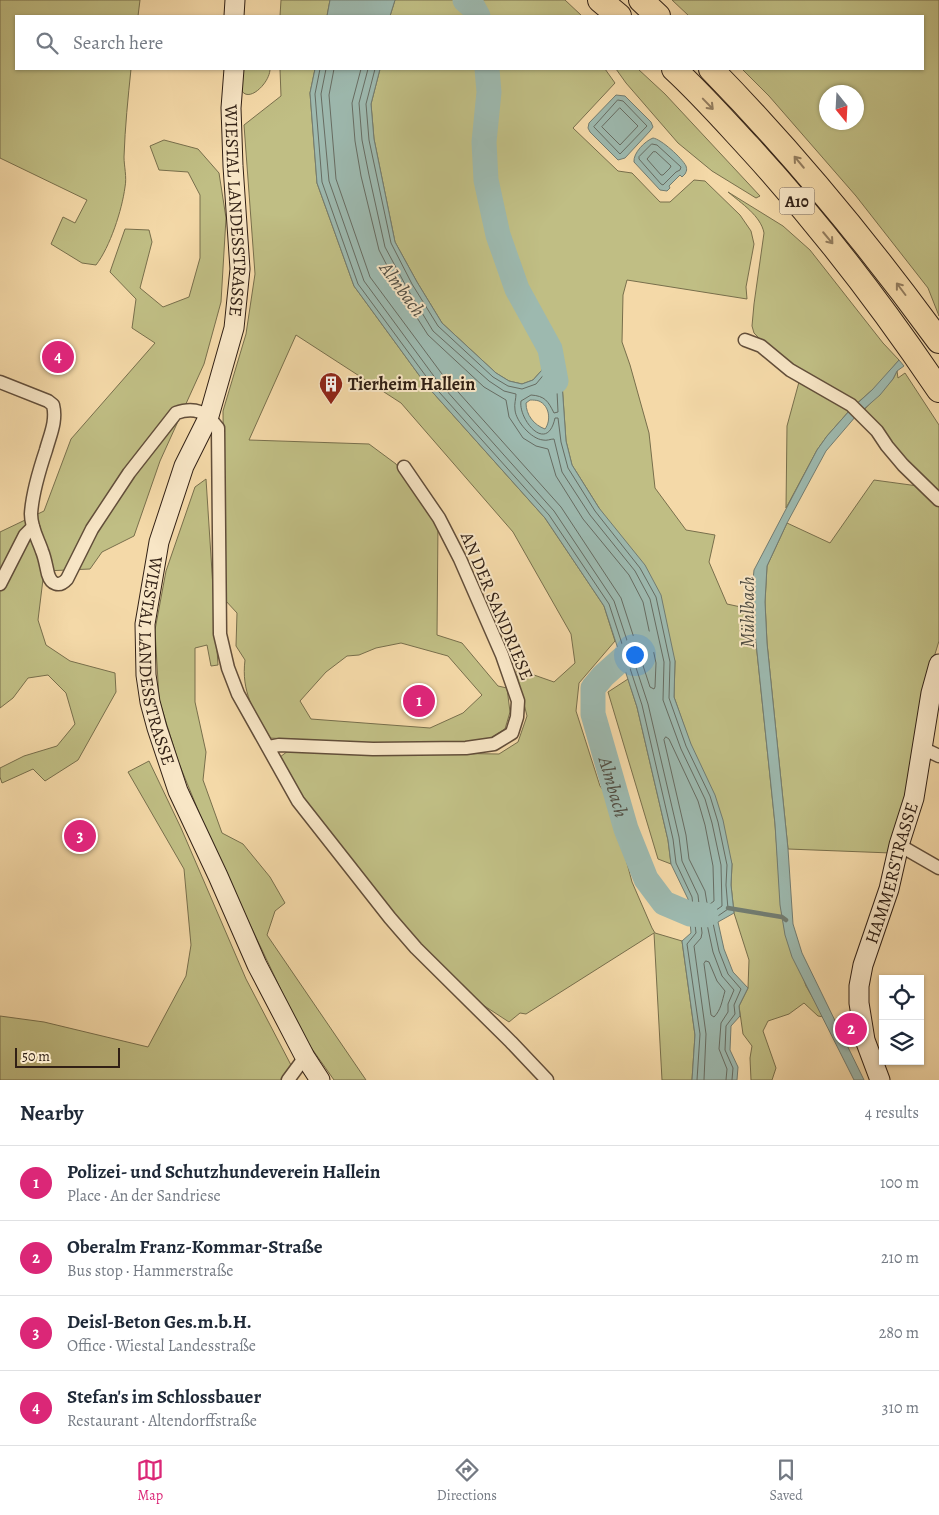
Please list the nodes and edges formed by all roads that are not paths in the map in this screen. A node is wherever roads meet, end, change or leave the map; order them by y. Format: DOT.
graph roads {
  1 [pos="235,0"];
  2 [pos="245,0"];
  3 [pos="600,0"];
  4 [pos="641,0"];
  5 [pos="234,15"];
  6 [pos="245,15"];
  7 [pos="618,15"];
  8 [pos="657,15"];
  9 [pos="234,70"];
  10 [pos="675,70"];
  11 [pos="712,70"];
  12 [pos="934,334"];
  13 [pos="745,340"];
  14 [pos="0,382"];
  15 [pos="939,390"];
  16 [pos="210,416"];
  17 [pos="404,467"];
  18 [pos="939,500"];
  19 [pos="33,527"];
  20 [pos="0,584"];
  21 [pos="939,664"];
  22 [pos="269,747"];
  23 [pos="930,752"];
  24 [pos="899,845"];
  25 [pos="939,868"];
  26 [pos="305,1057"];
  27 [pos="288,1080"];
  28 [pos="320,1080"];
  29 [pos="547,1080"];
  30 [pos="880,1080"];
  1 -- 5 [label="main road"];
  2 -- 6 [label="main road"];
  3 -- 7 [label="highway"];
  4 -- 8 [label="highway"];
  9 -- 16 [label="main road, WIESTAL LANDESSTRASSE"];
  10 -- 15 [label="highway, A10, one-way"];
  12 -- 11 [label="highway, A10, one-way"];
  13 -- 18 [label="street"];
  14 -- 19 [label="street"];
  16 -- 19 [label="street"];
  16 -- 22 [label="street"];
  16 -- 26 [label="main road, WIESTAL LANDESSTRASSE"];
  17 -- 22 [label="street, AN DER SANDRIESE"];
  19 -- 20 [label="street"];
  21 -- 23 [label="main road, HAMMERSTRASSE"];
  22 -- 29 [label="street"];
  23 -- 24 [label="main road, HAMMERSTRASSE"];
  24 -- 25 [label="street"];
  24 -- 30 [label="main road, HAMMERSTRASSE"];
  26 -- 27 [label="street"];
  26 -- 28 [label="main road, WIESTAL LANDESSTRASSE"];
}
